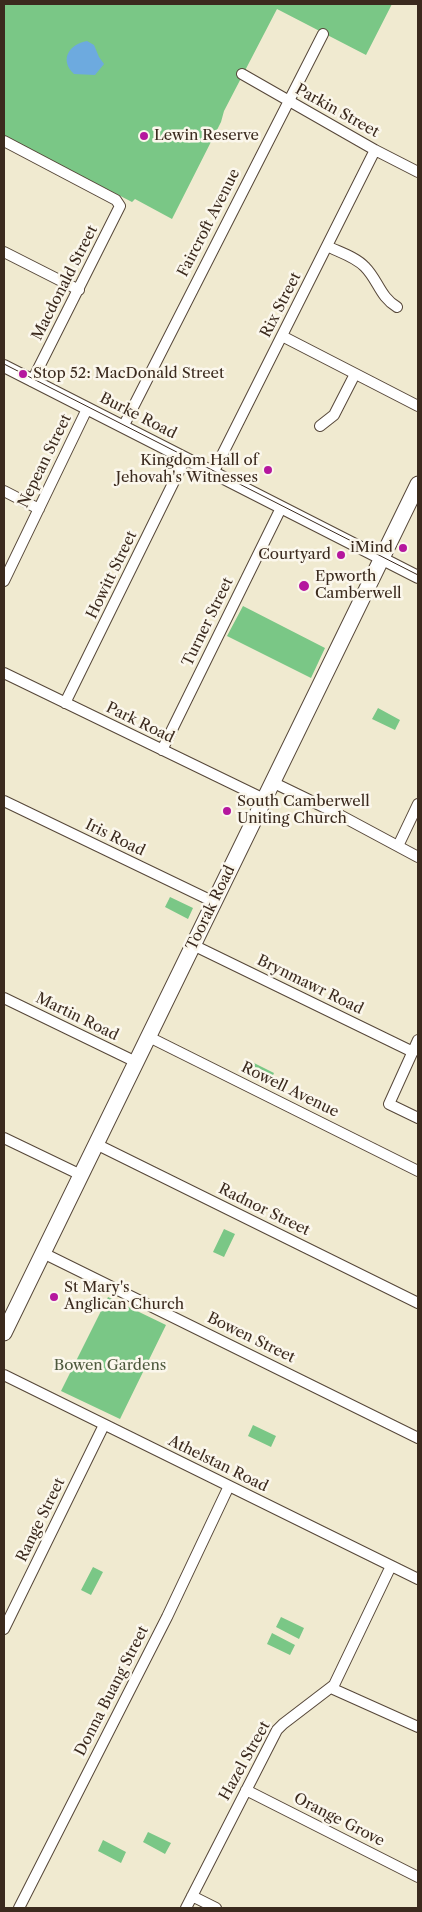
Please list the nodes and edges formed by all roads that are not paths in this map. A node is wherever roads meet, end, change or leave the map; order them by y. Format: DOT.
graph roads {
  1 [pos="323,34"];
  2 [pos="242,74"];
  3 [pos="288,101"];
  4 [pos="4,141"];
  5 [pos="375,150"];
  6 [pos="418,172"];
  7 [pos="327,246"];
  8 [pos="4,252"];
  9 [pos="78,290"];
  10 [pos="397,307"];
  11 [pos="282,336"];
  12 [pos="4,366"];
  13 [pos="355,374"];
  14 [pos="32,381"];
  15 [pos="418,406"];
  16 [pos="87,408"];
  17 [pos="320,426"];
  18 [pos="122,427"];
  19 [pos="185,459"];
  20 [pos="213,473"];
  21 [pos="418,484"];
  22 [pos="4,490"];
  23 [pos="39,508"];
  24 [pos="281,508"];
  25 [pos="381,558"];
  26 [pos="418,578"];
  27 [pos="4,581"];
  28 [pos="4,673"];
  29 [pos="66,704"];
  30 [pos="162,750"];
  31 [pos="272,782"];
  32 [pos="264,799"];
  33 [pos="4,801"];
  34 [pos="418,804"];
  35 [pos="398,846"];
  36 [pos="418,857"];
  37 [pos="214,902"];
  38 [pos="193,945"];
  39 [pos="4,998"];
  40 [pos="149,1037"];
  41 [pos="418,1040"];
  42 [pos="413,1052"];
  43 [pos="136,1062"];
  44 [pos="418,1118"];
  45 [pos="4,1138"];
  46 [pos="96,1144"];
  47 [pos="418,1170"];
  48 [pos="81,1175"];
  49 [pos="43,1253"];
  50 [pos="418,1303"];
  51 [pos="4,1333"];
  52 [pos="4,1375"];
  53 [pos="104,1425"];
  54 [pos="418,1438"];
  55 [pos="229,1486"];
  56 [pos="391,1566"];
  57 [pos="418,1579"];
  58 [pos="4,1629"];
  59 [pos="331,1688"];
  60 [pos="418,1727"];
  61 [pos="246,1790"];
  62 [pos="418,1878"];
  63 [pos="192,1896"];
  64 [pos="19,1908"];
  65 [pos="186,1908"];
  66 [pos="216,1908"];
  1 -- 3 [label="street, Faircroft Avenue"];
  2 -- 3 [label="street, Parkin Street"];
  3 -- 5 [label="street, Parkin Street"];
  3 -- 18 [label="street, Faircroft Avenue"];
  4 -- 9 [label="street, Macdonald Street"];
  5 -- 6 [label="street, Parkin Street"];
  5 -- 7 [label="street, Rix Street"];
  7 -- 10 [label="street"];
  7 -- 11 [label="street, Rix Street"];
  8 -- 9 [label="street"];
  9 -- 14 [label="street, Macdonald Street"];
  11 -- 13 [label="street"];
  11 -- 20 [label="street, Rix Street"];
  12 -- 14 [label="main road, Burke Road"];
  13 -- 15 [label="street"];
  13 -- 17 [label="street"];
  14 -- 16 [label="main road, Burke Road"];
  16 -- 18 [label="main road, Burke Road"];
  16 -- 23 [label="street, Nepean Street"];
  18 -- 19 [label="main road, Burke Road"];
  19 -- 20 [label="main road, Burke Road"];
  19 -- 29 [label="street, Howitt Street"];
  20 -- 24 [label="main road, Burke Road"];
  21 -- 25 [label="highway, Toorak Road"];
  22 -- 23 [label="street"];
  23 -- 27 [label="street, Nepean Street"];
  24 -- 25 [label="main road, Burke Road"];
  24 -- 30 [label="street, Turner Street"];
  25 -- 26 [label="main road, Burke Road"];
  25 -- 31 [label="highway, Toorak Road"];
  28 -- 29 [label="street, Park Road"];
  29 -- 30 [label="street, Park Road"];
  30 -- 32 [label="street, Park Road"];
  31 -- 32 [label="highway, Toorak Road"];
  31 -- 35 [label="street"];
  32 -- 37 [label="highway, Toorak Road"];
  33 -- 37 [label="street, Iris Road"];
  34 -- 35 [label="street"];
  35 -- 36 [label="street"];
  37 -- 38 [label="highway, Toorak Road"];
  38 -- 40 [label="highway, Toorak Road"];
  38 -- 42 [label="street, Brynmawr Road"];
  39 -- 43 [label="street, Martin Road"];
  40 -- 43 [label="highway, Toorak Road"];
  40 -- 47 [label="street, Rowell Avenue"];
  41 -- 42 [label="street"];
  42 -- 44 [label="street"];
  43 -- 46 [label="highway, Toorak Road"];
  45 -- 48 [label="street"];
  46 -- 48 [label="highway, Toorak Road"];
  46 -- 50 [label="street, Radnor Street"];
  48 -- 49 [label="highway, Toorak Road"];
  49 -- 51 [label="highway, Toorak Road"];
  49 -- 54 [label="street, Bowen Street"];
  52 -- 53 [label="street, Athelstan Road"];
  53 -- 55 [label="street, Athelstan Road"];
  53 -- 58 [label="street, Range Street"];
  55 -- 56 [label="street, Athelstan Road"];
  55 -- 64 [label="street, Donna Buang Street"];
  56 -- 57 [label="street, Athelstan Road"];
  56 -- 59 [label="street, Hazel Street"];
  59 -- 60 [label="street"];
  59 -- 61 [label="street, Hazel Street"];
  61 -- 62 [label="street, Orange Grove"];
  61 -- 63 [label="street, Hazel Street"];
  63 -- 65 [label="street, Hazel Street"];
  63 -- 66 [label="street"];
}
